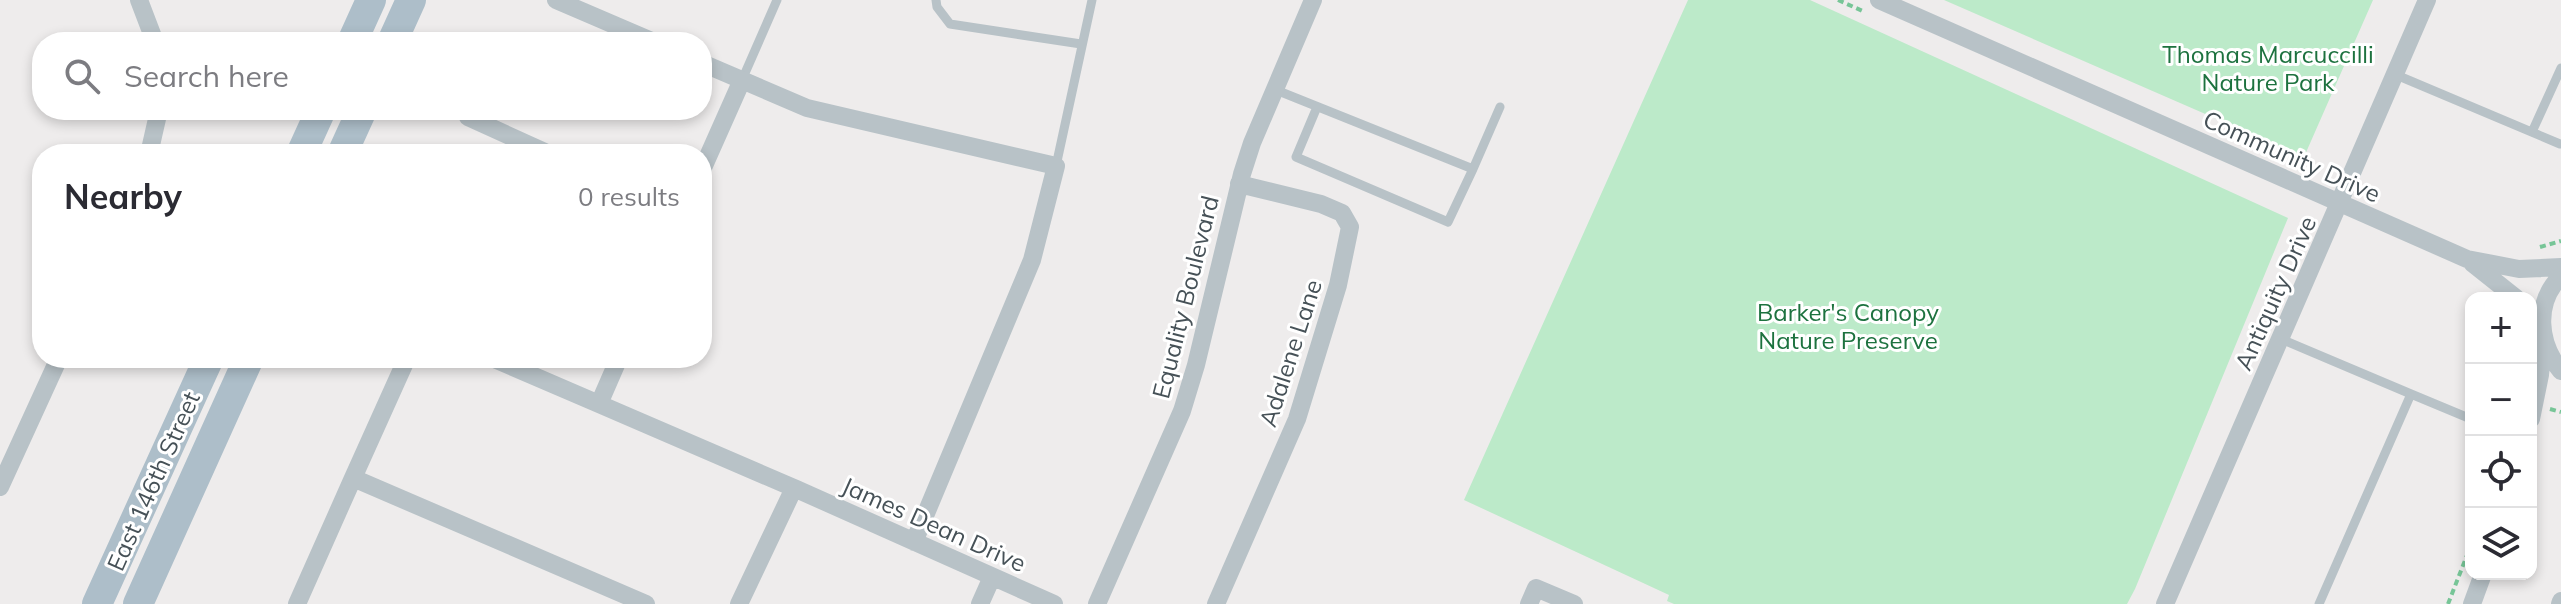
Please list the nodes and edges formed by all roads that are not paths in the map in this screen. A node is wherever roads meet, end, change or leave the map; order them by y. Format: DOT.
graph roads {
  1 [pos="139,0"];
  2 [pos="371,0"];
  3 [pos="411,0"];
  4 [pos="556,0"];
  5 [pos="777,0"];
  6 [pos="936,0"];
  7 [pos="1092,0"];
  8 [pos="1313,0"];
  9 [pos="1879,0"];
  10 [pos="2427,0"];
  11 [pos="151,32"];
  12 [pos="357,32"];
  13 [pos="397,32"];
  14 [pos="631,32"];
  15 [pos="1081,44"];
  16 [pos="712,67"];
  17 [pos="2561,68"];
  18 [pos="2394,74"];
  19 [pos="742,80"];
  20 [pos="1276,90"];
  21 [pos="1317,107"];
  22 [pos="1500,107"];
  23 [pos="157,120"];
  24 [pos="316,120"];
  25 [pos="357,120"];
  26 [pos="475,120"];
  27 [pos="2532,132"];
  28 [pos="151,144"];
  29 [pos="306,144"];
  30 [pos="347,144"];
  31 [pos="527,144"];
  32 [pos="2560,144"];
  33 [pos="712,148"];
  34 [pos="1056,166"];
  35 [pos="1473,169"];
  36 [pos="1239,184"];
  37 [pos="2340,203"];
  38 [pos="2467,259"];
  39 [pos="2561,267"];
  40 [pos="2561,276"];
  41 [pos="2508,292"];
  42 [pos="2537,330"];
  43 [pos="2281,339"];
  44 [pos="2543,340"];
  45 [pos="54,368"];
  46 [pos="204,368"];
  47 [pos="244,368"];
  48 [pos="402,368"];
  49 [pos="515,368"];
  50 [pos="615,368"];
  51 [pos="2561,371"];
  52 [pos="2537,390"];
  53 [pos="2411,394"];
  54 [pos="599,404"];
  55 [pos="2465,416"];
  56 [pos="353,478"];
  57 [pos="0,487"];
  58 [pos="794,488"];
  59 [pos="914,542"];
  60 [pos="992,577"];
  61 [pos="2481,580"];
  62 [pos="1533,596"];
  63 [pos="97,604"];
  64 [pos="138,604"];
  65 [pos="297,604"];
  66 [pos="646,604"];
  67 [pos="739,604"];
  68 [pos="980,604"];
  69 [pos="1054,604"];
  70 [pos="1097,604"];
  71 [pos="1216,604"];
  72 [pos="1574,604"];
  73 [pos="2165,604"];
  74 [pos="2319,604"];
  75 [pos="2472,604"];
  1 -- 11 [label="street"];
  2 -- 12 [label="main road"];
  3 -- 13 [label="main road"];
  4 -- 14 [label="street"];
  5 -- 19 [label="lane"];
  6 -- 15 [label="lane"];
  7 -- 15 [label="lane"];
  8 -- 20 [label="street, Equality Boulevard"];
  9 -- 37 [label="street, Community Drive"];
  10 -- 18 [label="street, Antiquity Drive"];
  15 -- 34 [label="lane"];
  16 -- 19 [label="street"];
  17 -- 27 [label="lane"];
  18 -- 27 [label="lane"];
  18 -- 37 [label="street, Antiquity Drive"];
  19 -- 33 [label="street"];
  19 -- 34 [label="street"];
  20 -- 21 [label="lane"];
  20 -- 36 [label="street, Equality Boulevard"];
  21 -- 35 [label="lane"];
  21 -- 35 [label="lane"];
  22 -- 35 [label="lane"];
  23 -- 28 [label="street"];
  24 -- 29 [label="main road"];
  25 -- 30 [label="main road"];
  26 -- 31 [label="street"];
  27 -- 32 [label="lane"];
  34 -- 59 [label="street"];
  36 -- 70 [label="street, Equality Boulevard"];
  36 -- 71 [label="street, Adalene Lane"];
  37 -- 38 [label="street, Community Drive"];
  37 -- 43 [label="street, Antiquity Drive"];
  38 -- 39 [label="street, Community Drive"];
  38 -- 41 [label="street, Community Drive"];
  40 -- 44 [label="street"];
  42 -- 44 [label="street"];
  43 -- 53 [label="lane"];
  43 -- 73 [label="street, Antiquity Drive"];
  44 -- 51 [label="street"];
  44 -- 52 [label="street"];
  45 -- 57 [label="street"];
  46 -- 63 [label="main road, East 146th Street"];
  47 -- 64 [label="main road, East 146th Street"];
  48 -- 56 [label="street"];
  49 -- 54 [label="street, James Dean Drive"];
  50 -- 54 [label="street"];
  53 -- 55 [label="lane"];
  53 -- 74 [label="lane"];
  54 -- 58 [label="street, James Dean Drive"];
  56 -- 65 [label="street"];
  56 -- 66 [label="street"];
  58 -- 59 [label="street, James Dean Drive"];
  58 -- 67 [label="street"];
  59 -- 60 [label="street, James Dean Drive"];
  60 -- 68 [label="street"];
  60 -- 69 [label="street, James Dean Drive"];
  61 -- 75 [label="street"];
  62 -- 72 [label="street"];
}
